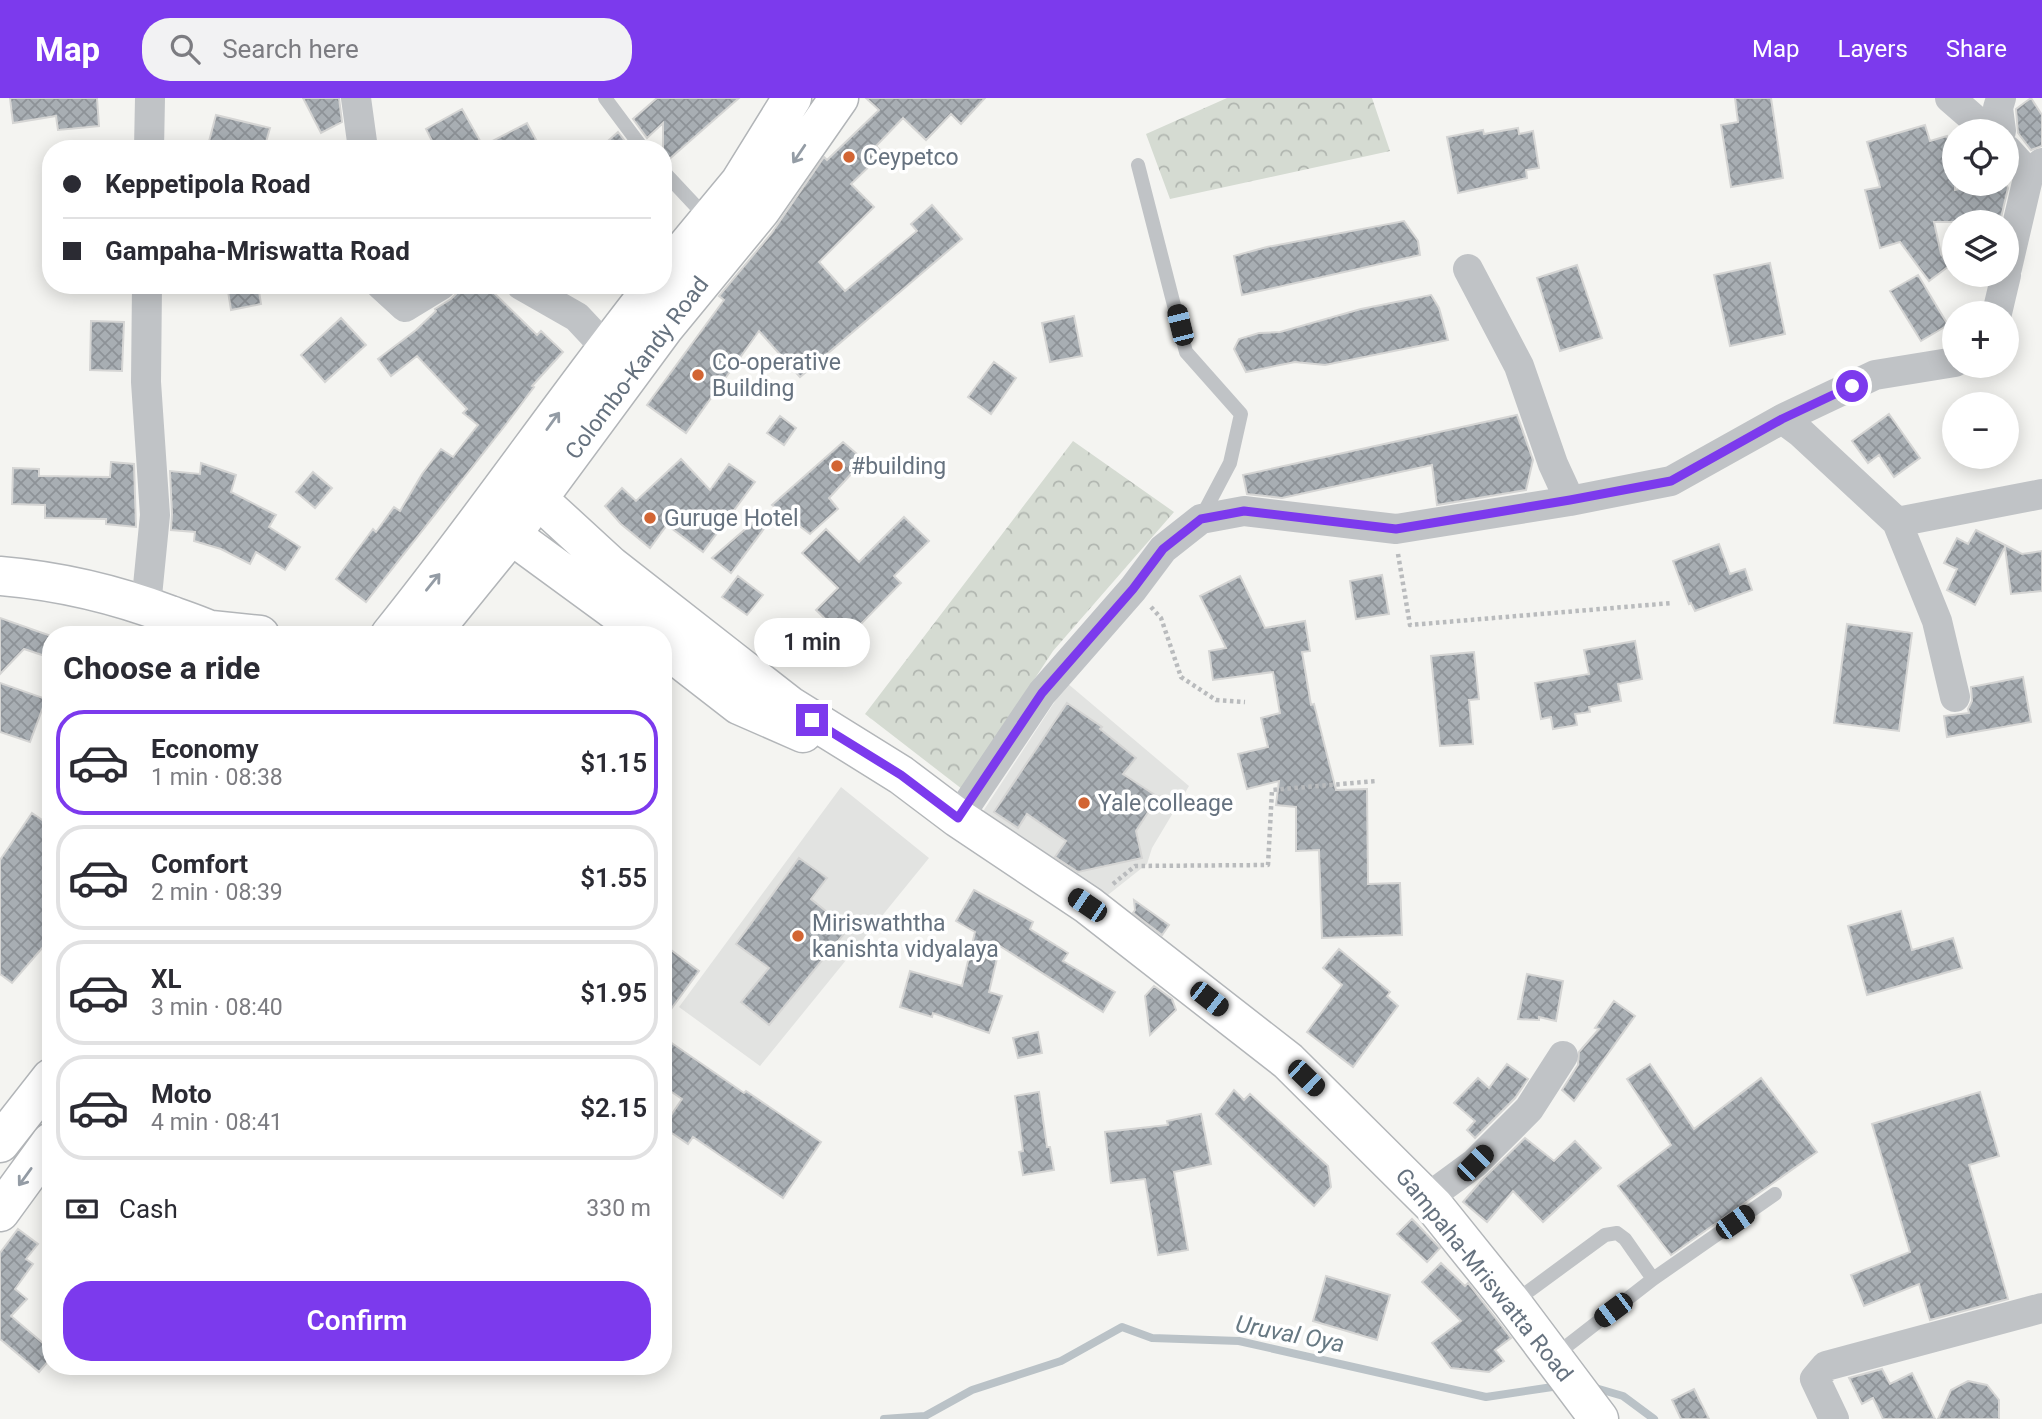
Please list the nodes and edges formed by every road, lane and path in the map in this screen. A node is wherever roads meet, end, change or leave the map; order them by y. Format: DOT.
graph roads {
  1 [pos="150,98"];
  2 [pos="356,98"];
  3 [pos="606,98"];
  4 [pos="1950,98"];
  5 [pos="2001,98"];
  6 [pos="814,103"];
  7 [pos="1974,119"];
  8 [pos="1999,119"];
  9 [pos="149,140"];
  10 [pos="362,140"];
  11 [pos="636,140"];
  12 [pos="2019,157"];
  13 [pos="1138,164"];
  14 [pos="2036,168"];
  15 [pos="672,181"];
  16 [pos="708,219"];
  17 [pos="2019,227"];
  18 [pos="672,264"];
  19 [pos="1468,269"];
  20 [pos="147,294"];
  21 [pos="391,294"];
  22 [pos="426,294"];
  23 [pos="537,294"];
  24 [pos="648,294"];
  25 [pos="606,348"];
  26 [pos="1942,364"];
  27 [pos="1782,419"];
  28 [pos="526,488"];
  29 [pos="2042,494"];
  30 [pos="1570,500"];
  31 [pos="1201,519"];
  32 [pos="1897,522"];
  33 [pos="498,525"];
  34 [pos="1396,529"];
  35 [pos="0,576"];
  36 [pos="1133,589"];
  37 [pos="1672,603"];
  38 [pos="146,606"];
  39 [pos="198,626"];
  40 [pos="399,626"];
  41 [pos="436,626"];
  42 [pos="636,626"];
  43 [pos="672,653"];
  44 [pos="1955,697"];
  45 [pos="1245,702"];
  46 [pos="901,775"];
  47 [pos="1376,781"];
  48 [pos="958,818"];
  49 [pos="1087,905"];
  50 [pos="1563,1056"];
  51 [pos="42,1089"];
  52 [pos="0,1143"];
  53 [pos="42,1154"];
  54 [pos="1776,1194"];
  55 [pos="1426,1199"];
  56 [pos="0,1212"];
  57 [pos="1653,1279"];
  58 [pos="1512,1303"];
  59 [pos="2042,1308"];
  60 [pos="1553,1356"];
  61 [pos="1599,1419"];
  62 [pos="1834,1419"];
  1 -- 9 [label="street"];
  2 -- 10 [label="street"];
  3 -- 11 [label="lane"];
  4 -- 7 [label="street"];
  5 -- 8 [label="street"];
  6 -- 16 [label="main road, Colombo-Kandy Road"];
  6 -- 28 [label="main road, Colombo-Kandy Road, one-way"];
  12 -- 14 [label="street"];
  13 -- 31 [label="lane"];
  14 -- 17 [label="street"];
  15 -- 16 [label="lane"];
  16 -- 18 [label="main road, Colombo-Kandy Road"];
  19 -- 30 [label="street"];
  20 -- 38 [label="street"];
  21 -- 22 [label="street"];
  23 -- 25 [label="street"];
  24 -- 25 [label="main road, Colombo-Kandy Road"];
  28 -- 25 [label="main road, Colombo-Kandy Road, one-way"];
  26 -- 27 [label="street"];
  27 -- 30 [label="street"];
  27 -- 32 [label="street"];
  28 -- 33 [label="main road, Colombo-Kandy Road"];
  28 -- 46 [label="main road, Gampaha-Mriswatta Road"];
  29 -- 32 [label="street"];
  30 -- 34 [label="street"];
  31 -- 34 [label="street"];
  31 -- 36 [label="street"];
  32 -- 44 [label="street"];
  40 -- 33 [label="main road, Colombo-Kandy Road, one-way"];
  33 -- 41 [label="main road, Colombo-Kandy Road"];
  33 -- 42 [label="main road"];
  34 -- 37 [label="path"];
  35 -- 38 [label="main road"];
  36 -- 45 [label="path"];
  36 -- 48 [label="street"];
  38 -- 39 [label="main road"];
  43 -- 46 [label="main road, Gampaha-Mriswatta Road"];
  46 -- 48 [label="main road, Gampaha-Mriswatta Road"];
  47 -- 49 [label="path"];
  48 -- 49 [label="main road, Gampaha-Mriswatta Road"];
  49 -- 55 [label="main road, Gampaha-Mriswatta Road"];
  50 -- 55 [label="street"];
  51 -- 52 [label="main road"];
  53 -- 56 [label="main road, one-way"];
  54 -- 57 [label="lane"];
  55 -- 58 [label="main road, Gampaha-Mriswatta Road"];
  57 -- 58 [label="lane"];
  57 -- 60 [label="lane"];
  58 -- 60 [label="main road, Gampaha-Mriswatta Road"];
  59 -- 62 [label="street"];
  60 -- 61 [label="main road, Gampaha-Mriswatta Road"];
}
